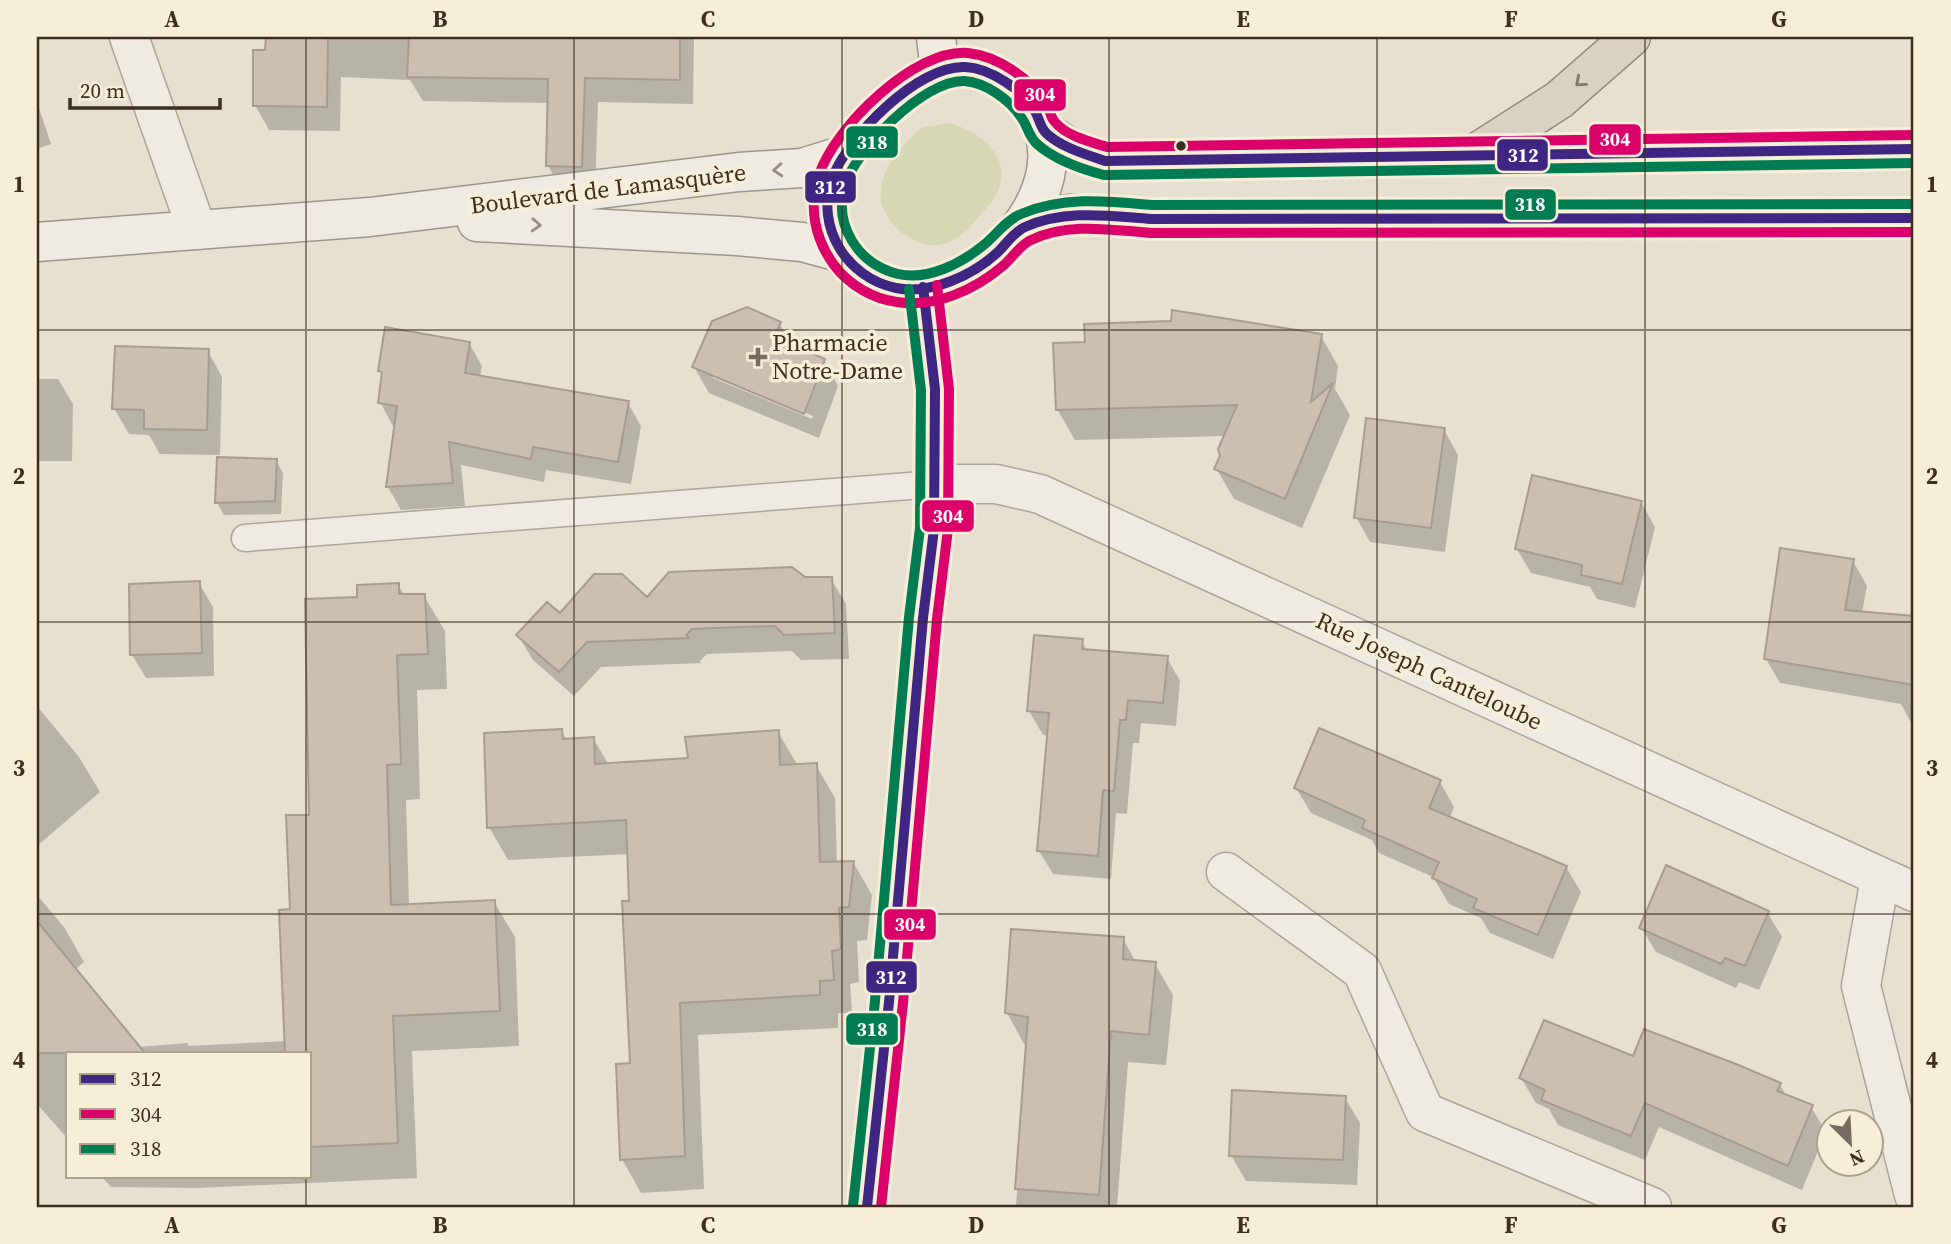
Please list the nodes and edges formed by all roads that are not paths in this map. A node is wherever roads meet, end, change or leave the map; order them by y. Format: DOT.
graph roads {
  1 [pos="128,37"];
  2 [pos="1631,37"];
  3 [pos="938,54"];
  4 [pos="1043,130"];
  5 [pos="1914,149"];
  6 [pos="844,155"];
  7 [pos="1473,155"];
  8 [pos="370,217"];
  9 [pos="1914,218"];
  10 [pos="1022,228"];
  11 [pos="197,230"];
  12 [pos="37,242"];
  13 [pos="839,252"];
  14 [pos="923,287"];
  15 [pos="935,484"];
  16 [pos="245,538"];
  17 [pos="1226,872"];
  18 [pos="1897,885"];
  19 [pos="1914,1195"];
  20 [pos="867,1207"];
  21 [pos="1652,1207"];
  1 -- 11 [label="main road"];
  2 -- 7 [label="highway, one-way"];
  3 -- 4 [label="main road"];
  3 -- 6 [label="main road"];
  4 -- 7 [label="main road"];
  4 -- 10 [label="main road"];
  5 -- 7 [label="main road"];
  6 -- 8 [label="main road, Boulevard de Lamasquère, one-way"];
  6 -- 13 [label="main road"];
  8 -- 11 [label="main road, Boulevard de Lamasquère"];
  8 -- 13 [label="main road, Boulevard de Lamasquère, one-way"];
  9 -- 10 [label="main road"];
  10 -- 14 [label="main road"];
  11 -- 12 [label="main road, Boulevard de Lamasquère"];
  13 -- 14 [label="main road"];
  14 -- 15 [label="main road"];
  15 -- 16 [label="lane"];
  15 -- 18 [label="main road, Rue Joseph Canteloube"];
  15 -- 20 [label="main road"];
  17 -- 21 [label="main road"];
  18 -- 19 [label="main road"];
}
